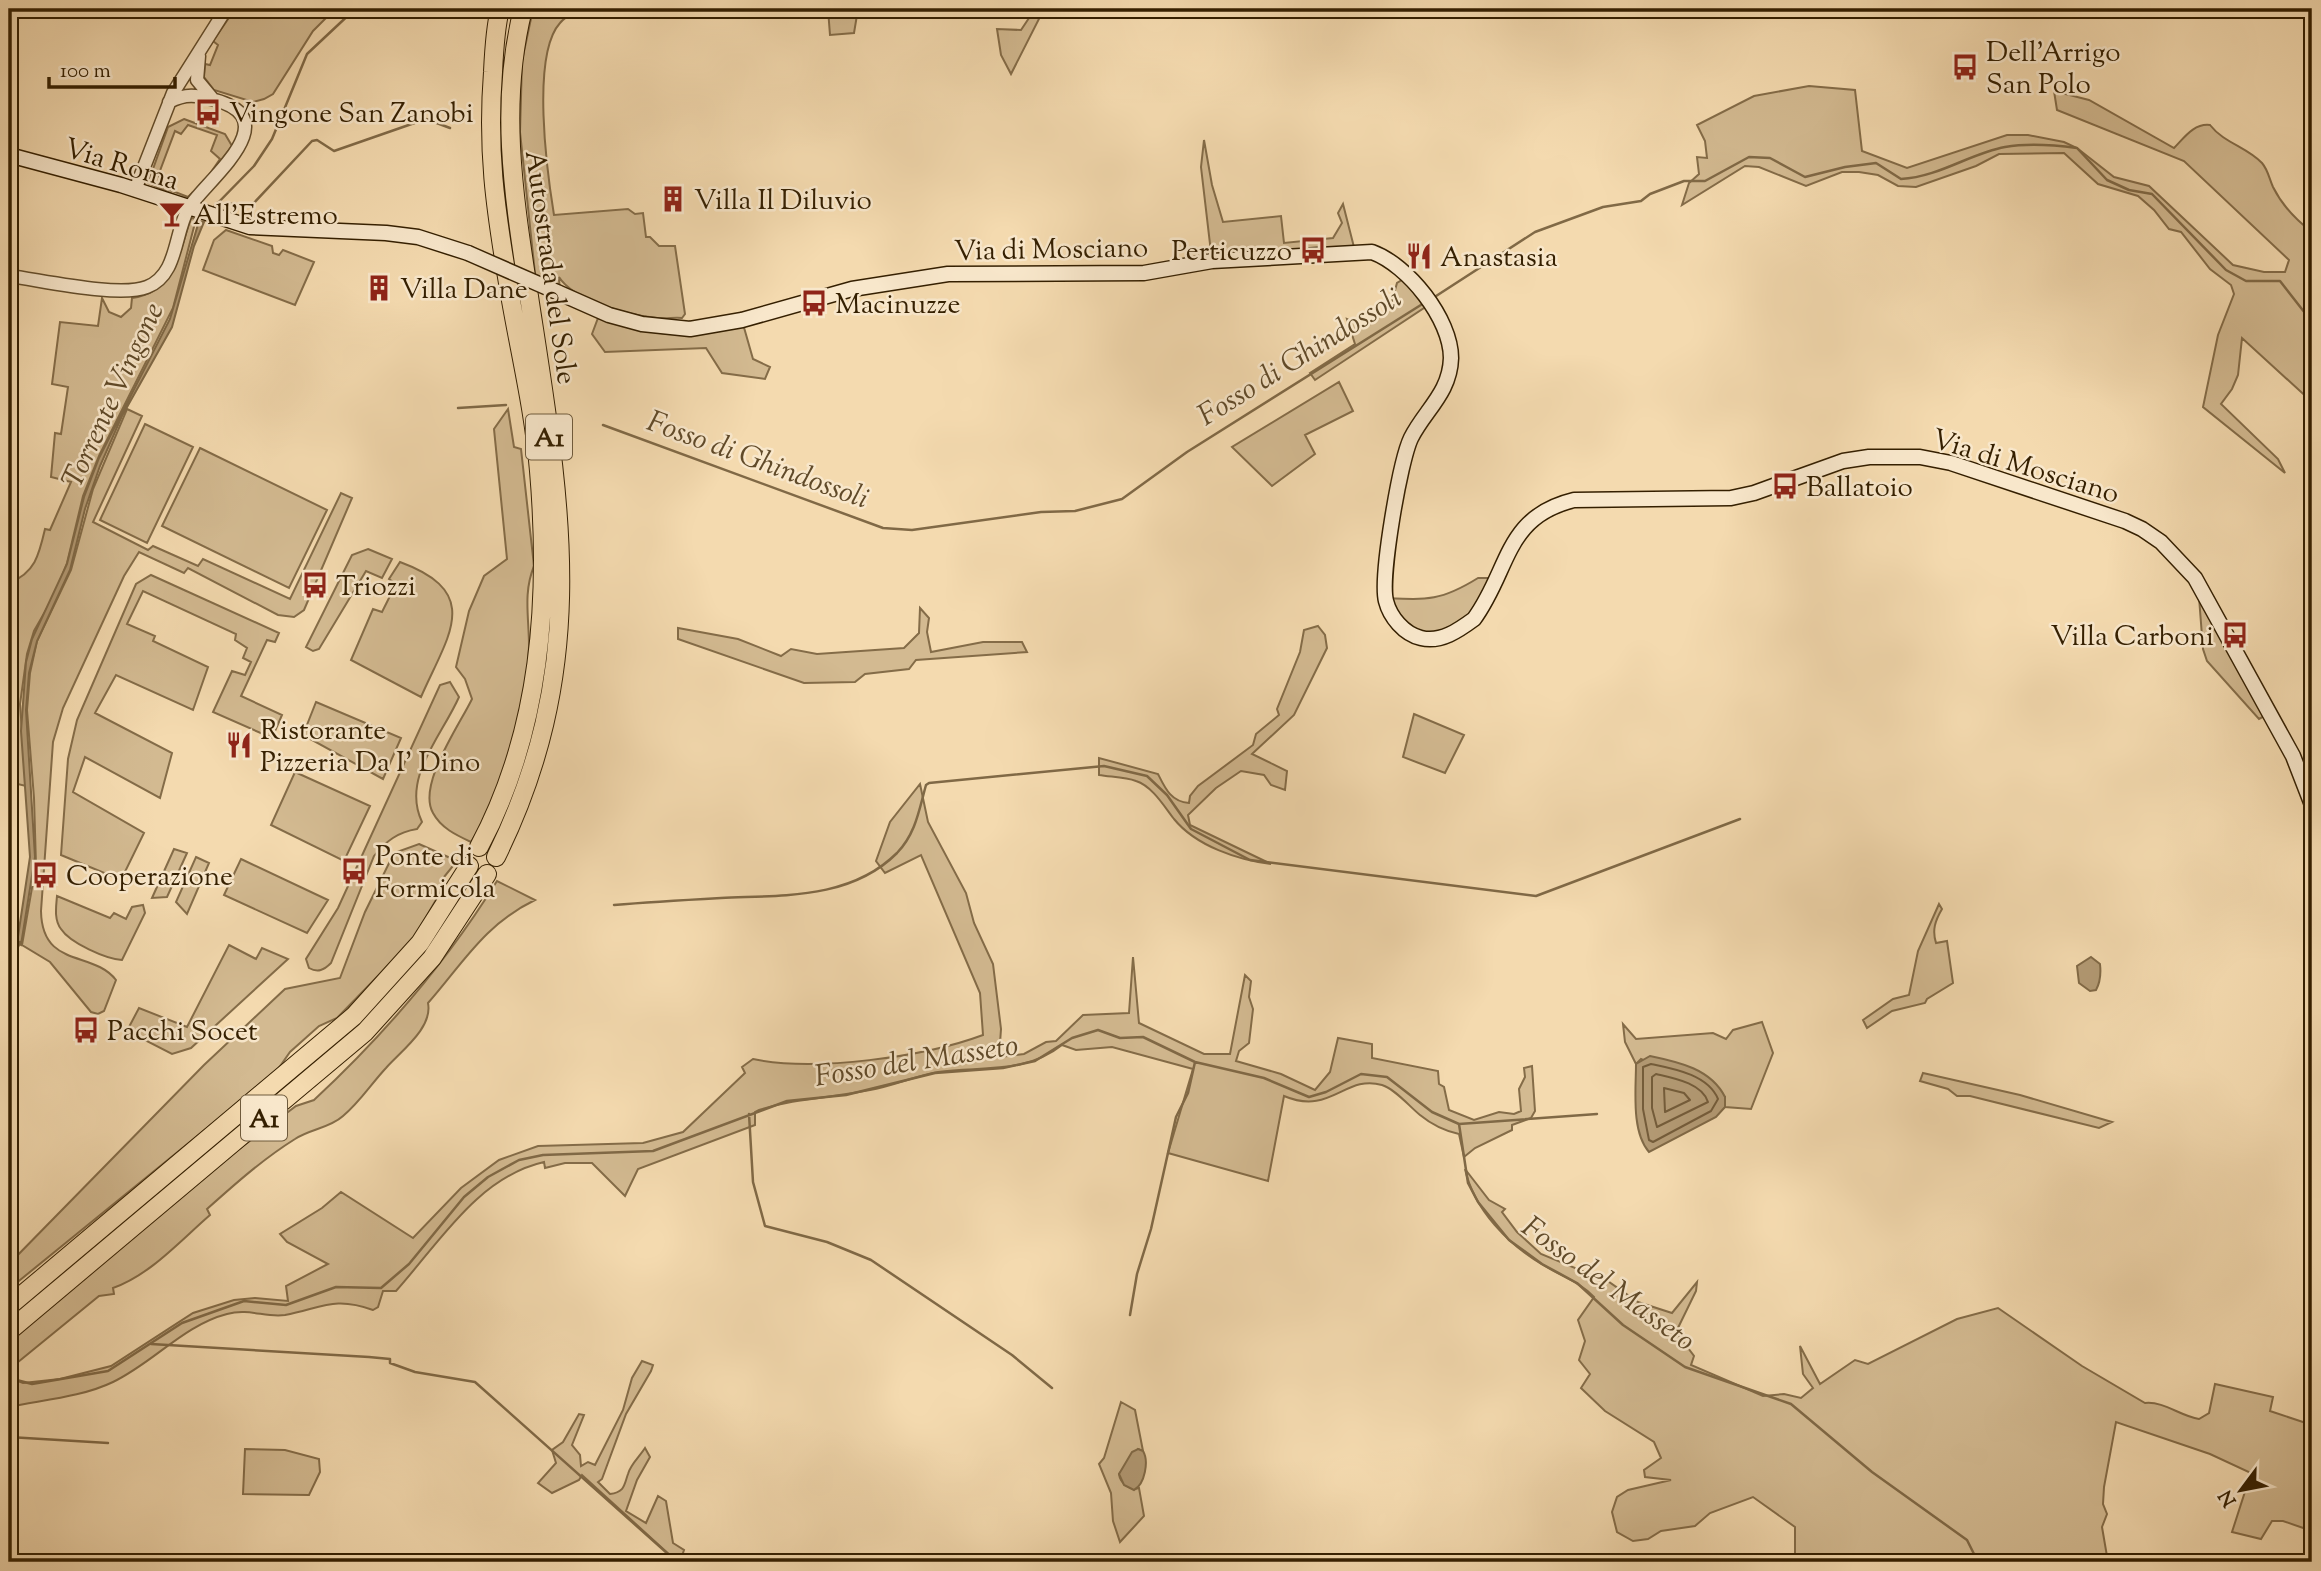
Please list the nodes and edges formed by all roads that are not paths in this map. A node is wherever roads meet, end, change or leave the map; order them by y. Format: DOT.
graph roads {
  1 [pos="226,9"];
  2 [pos="500,9"];
  3 [pos="523,9"];
  4 [pos="203,44"];
  5 [pos="215,100"];
  6 [pos="169,101"];
  7 [pos="9,155"];
  8 [pos="135,190"];
  9 [pos="193,211"];
  10 [pos="220,219"];
  11 [pos="9,275"];
  12 [pos="2312,805"];
  13 [pos="479,847"];
  14 [pos="496,857"];
  15 [pos="469,866"];
  16 [pos="487,874"];
  17 [pos="9,1306"];
  18 [pos="9,1331"];
  1 -- 4 [label="street"];
  2 -- 13 [label="highway, Autostrada del Sole / A1"];
  3 -- 14 [label="highway, Autostrada del Sole / A1"];
  4 -- 5 [label="street"];
  4 -- 6 [label="street"];
  5 -- 6 [label="street"];
  5 -- 9 [label="street"];
  6 -- 8 [label="street"];
  7 -- 8 [label="main road, Via Roma"];
  8 -- 9 [label="main road, Via Roma"];
  9 -- 10 [label="main road, Via Roma"];
  9 -- 11 [label="street"];
  10 -- 12 [label="main road, Via di Mosciano, bridge"];
  15 -- 17 [label="highway, A1"];
  16 -- 18 [label="highway, A1"];
}
